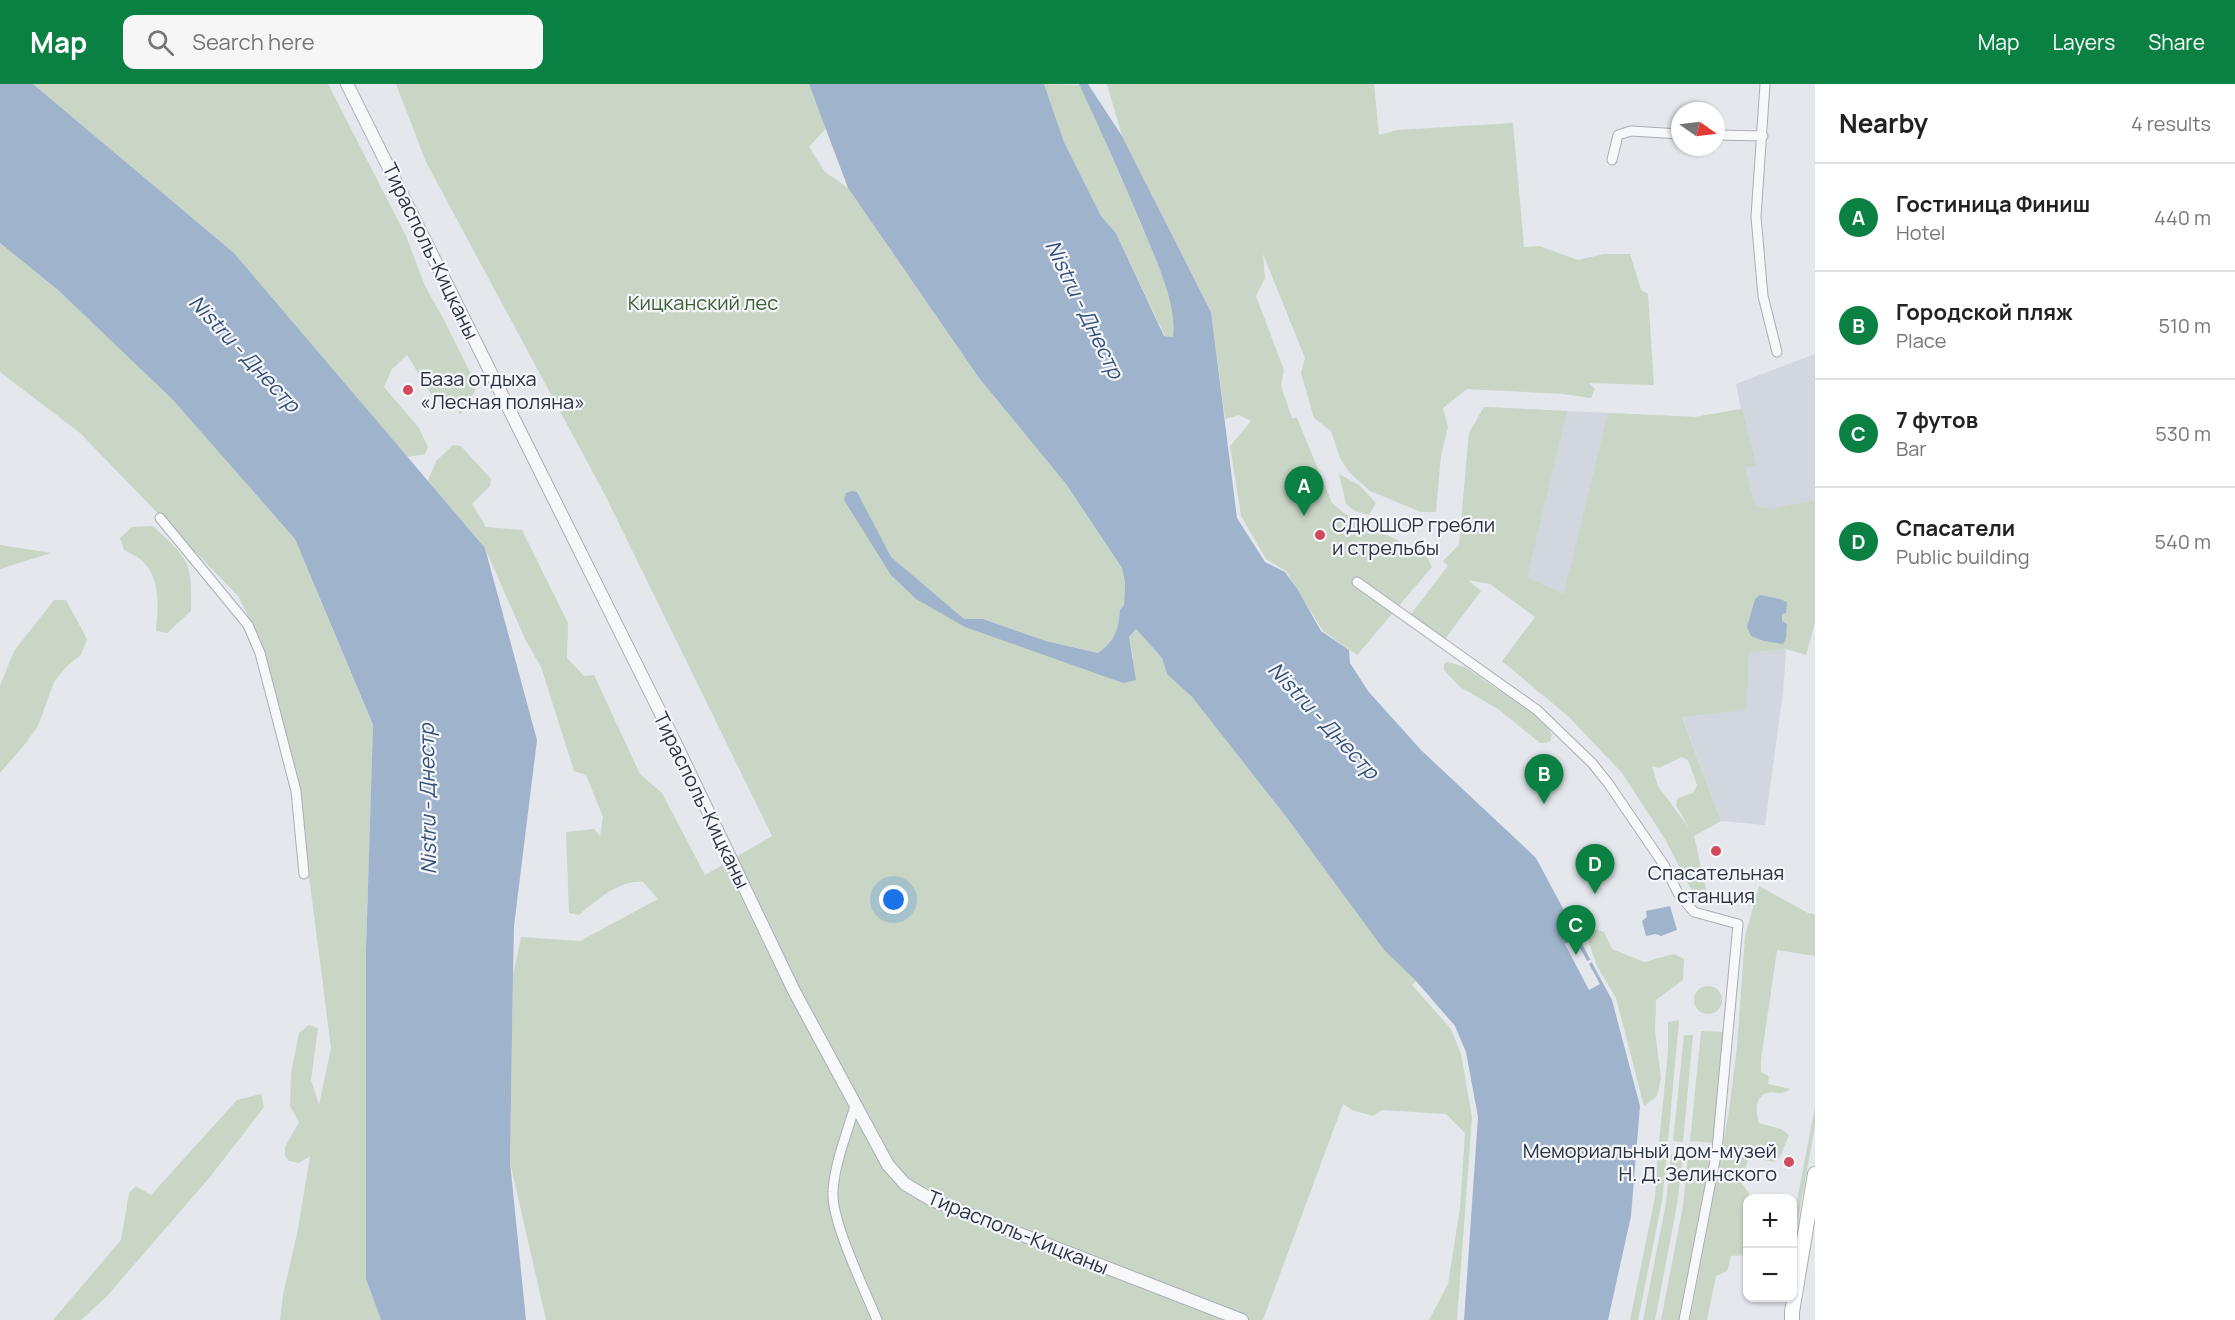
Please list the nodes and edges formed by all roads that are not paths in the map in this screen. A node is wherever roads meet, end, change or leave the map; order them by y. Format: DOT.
graph roads {
  1 [pos="347,84"];
  2 [pos="1765,84"];
  3 [pos="1671,133"];
  4 [pos="1725,135"];
  5 [pos="1763,136"];
  6 [pos="1612,160"];
  7 [pos="1777,352"];
  8 [pos="160,518"];
  9 [pos="1357,582"];
  10 [pos="304,874"];
  11 [pos="855,1106"];
  12 [pos="1815,1174"];
  13 [pos="1790,1317"];
  14 [pos="877,1320"];
  15 [pos="1242,1320"];
  16 [pos="1684,1320"];
  1 -- 11 [label="street, Тирасполь-Кицканы"];
  2 -- 5 [label="street"];
  3 -- 6 [label="street"];
  4 -- 5 [label="street"];
  5 -- 7 [label="street"];
  8 -- 10 [label="street"];
  9 -- 16 [label="street"];
  11 -- 14 [label="street"];
  11 -- 15 [label="street, Тирасполь-Кицканы"];
  12 -- 13 [label="main road"];
}
